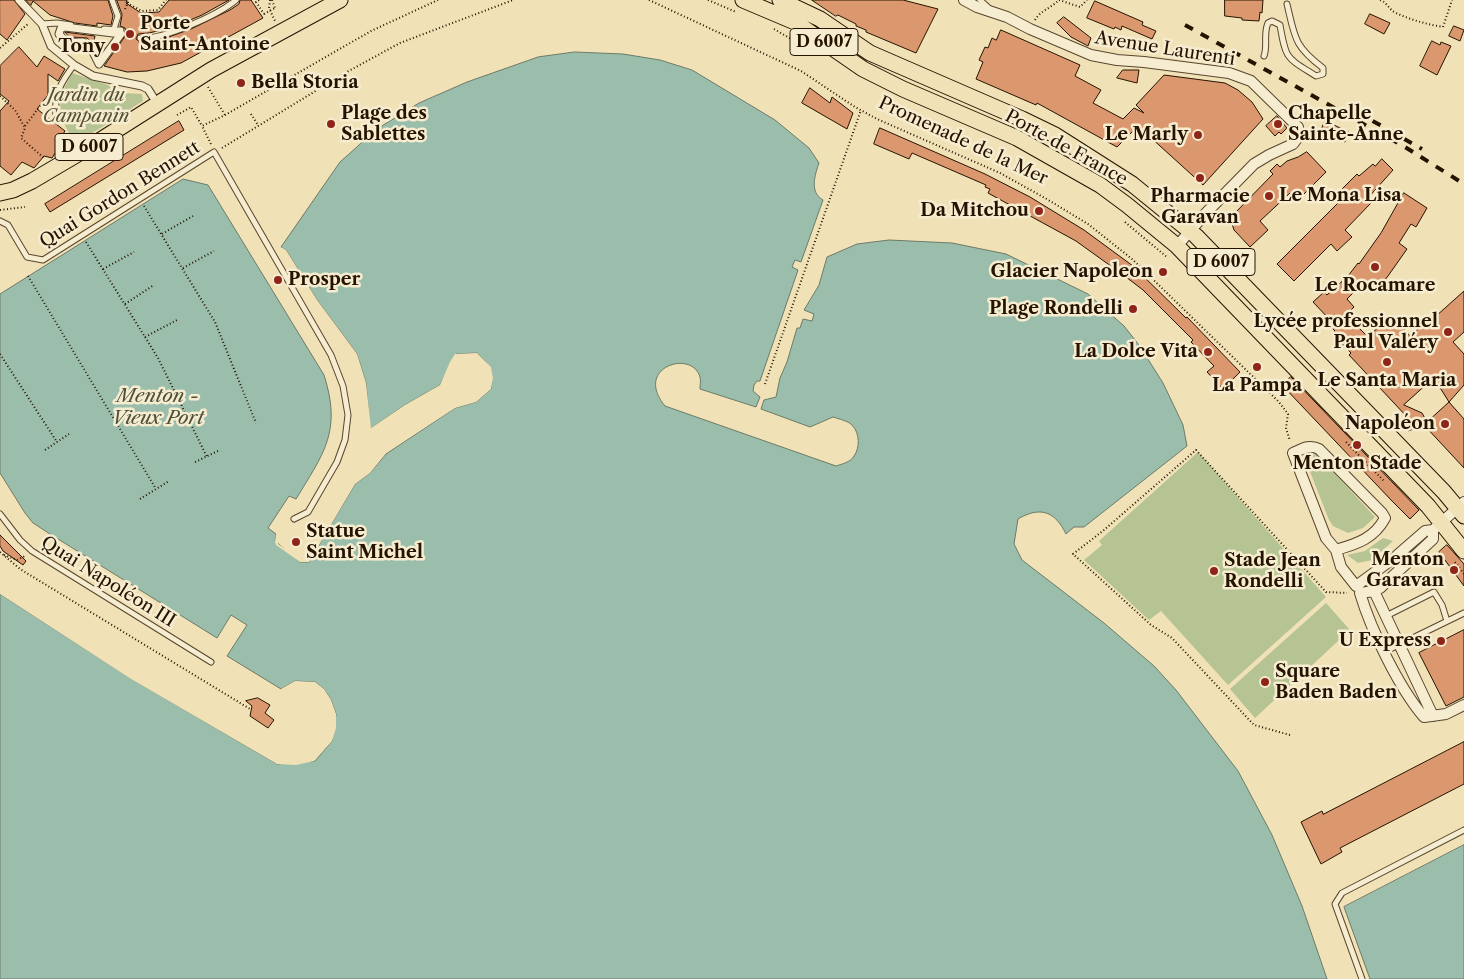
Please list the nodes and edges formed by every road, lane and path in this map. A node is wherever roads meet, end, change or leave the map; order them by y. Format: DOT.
graph roads {
  1 [pos="19,0"];
  2 [pos="112,0"];
  3 [pos="166,0"];
  4 [pos="236,0"];
  5 [pos="260,0"];
  6 [pos="271,0"];
  7 [pos="340,0"];
  8 [pos="438,0"];
  9 [pos="513,0"];
  10 [pos="649,0"];
  11 [pos="708,0"];
  12 [pos="780,0"];
  13 [pos="964,0"];
  14 [pos="980,0"];
  15 [pos="1059,0"];
  16 [pos="1087,0"];
  17 [pos="1380,0"];
  18 [pos="1452,0"];
  19 [pos="128,3"];
  20 [pos="1287,4"];
  21 [pos="740,6"];
  22 [pos="993,12"];
  23 [pos="36,18"];
  24 [pos="42,24"];
  25 [pos="277,24"];
  26 [pos="771,28"];
  27 [pos="114,29"];
  28 [pos="1030,29"];
  29 [pos="121,32"];
  30 [pos="140,38"];
  31 [pos="0,48"];
  32 [pos="807,48"];
  33 [pos="1264,56"];
  34 [pos="74,65"];
  35 [pos="209,89"];
  36 [pos="0,96"];
  37 [pos="153,97"];
  38 [pos="55,106"];
  39 [pos="860,110"];
  40 [pos="177,114"];
  41 [pos="251,114"];
  42 [pos="56,116"];
  43 [pos="225,116"];
  44 [pos="258,125"];
  45 [pos="24,126"];
  46 [pos="202,126"];
  47 [pos="214,152"];
  48 [pos="48,164"];
  49 [pos="0,193"];
  50 [pos="143,204"];
  51 [pos="25,207"];
  52 [pos="0,210"];
  53 [pos="193,216"];
  54 [pos="0,221"];
  55 [pos="1124,221"];
  56 [pos="1190,231"];
  57 [pos="162,234"];
  58 [pos="85,240"];
  59 [pos="1177,246"];
  60 [pos="214,251"];
  61 [pos="134,252"];
  62 [pos="1172,261"];
  63 [pos="183,268"];
  64 [pos="103,269"];
  65 [pos="28,276"];
  66 [pos="154,285"];
  67 [pos="125,304"];
  68 [pos="177,320"];
  69 [pos="145,337"];
  70 [pos="0,354"];
  71 [pos="765,384"];
  72 [pos="256,422"];
  73 [pos="68,434"];
  74 [pos="1344,439"];
  75 [pos="57,442"];
  76 [pos="45,450"];
  77 [pos="218,451"];
  78 [pos="1294,453"];
  79 [pos="206,456"];
  80 [pos="194,462"];
  81 [pos="169,481"];
  82 [pos="1391,488"];
  83 [pos="156,490"];
  84 [pos="140,500"];
  85 [pos="1462,508"];
  86 [pos="0,514"];
  87 [pos="294,519"];
  88 [pos="1437,526"];
  89 [pos="1336,550"];
  90 [pos="1464,551"];
  91 [pos="1,552"];
  92 [pos="17,560"];
  93 [pos="1358,590"];
  94 [pos="1377,590"];
  95 [pos="1464,613"];
  96 [pos="1386,616"];
  97 [pos="1447,621"];
  98 [pos="1399,645"];
  99 [pos="1384,652"];
  100 [pos="211,662"];
  101 [pos="1464,705"];
  102 [pos="250,709"];
  103 [pos="1433,716"];
  104 [pos="1290,735"];
  105 [pos="1464,830"];
  106 [pos="1362,979"];
  1 -- 23 [label="street"];
  2 -- 27 [label="lane"];
  3 -- 19 [label="path"];
  4 -- 30 [label="lane"];
  5 -- 6 [label="path, bridge"];
  6 -- 25 [label="path"];
  7 -- 49 [label="main road, D 6007"];
  8 -- 43 [label="path"];
  9 -- 44 [label="path"];
  10 -- 39 [label="path, Promenade de la Mer"];
  11 -- 21 [label="path"];
  12 -- 56 [label="main road, Porte de France / D 6007"];
  13 -- 22 [label="street, Avenue Laurenti"];
  14 -- 22 [label="lane"];
  15 -- 16 [label="path"];
  15 -- 28 [label="path"];
  17 -- 18 [label="path"];
  20 -- 33 [label="lane"];
  21 -- 59 [label="main road, Porte de France / D 6007"];
  22 -- 28 [label="street, Avenue Laurenti"];
  23 -- 24 [label="street"];
  23 -- 31 [label="path"];
  24 -- 27 [label="lane"];
  24 -- 34 [label="street"];
  26 -- 32 [label="path"];
  27 -- 29 [label="lane"];
  28 -- 56 [label="street, Avenue Laurenti"];
  29 -- 29 [label="street"];
  34 -- 37 [label="street"];
  34 -- 38 [label="lane"];
  35 -- 43 [label="path"];
  36 -- 45 [label="path"];
  38 -- 42 [label="lane"];
  38 -- 45 [label="path"];
  39 -- 71 [label="path"];
  39 -- 78 [label="path, Promenade de la Mer"];
  40 -- 46 [label="path"];
  41 -- 44 [label="path"];
  43 -- 46 [label="path"];
  44 -- 47 [label="path"];
  45 -- 48 [label="path"];
  46 -- 47 [label="path"];
  47 -- 54 [label="lane, Quai Gordon Bennett"];
  47 -- 87 [label="lane"];
  50 -- 57 [label="path"];
  51 -- 52 [label="path"];
  53 -- 57 [label="path"];
  55 -- 62 [label="path"];
  56 -- 59 [label="street, Avenue Laurenti"];
  56 -- 85 [label="main road, Porte de France / D 6007"];
  57 -- 63 [label="path"];
  58 -- 64 [label="path"];
  59 -- 88 [label="main road, Porte de France / D 6007"];
  60 -- 63 [label="path"];
  61 -- 64 [label="path"];
  63 -- 72 [label="path"];
  64 -- 67 [label="path"];
  65 -- 83 [label="path"];
  66 -- 67 [label="path"];
  67 -- 69 [label="path"];
  68 -- 69 [label="path"];
  69 -- 79 [label="path"];
  70 -- 75 [label="path"];
  73 -- 75 [label="path"];
  74 -- 82 [label="path"];
  75 -- 76 [label="path"];
  77 -- 79 [label="path"];
  78 -- 89 [label="street"];
  78 -- 89 [label="street"];
  79 -- 80 [label="path"];
  81 -- 83 [label="path"];
  83 -- 84 [label="path"];
  85 -- 88 [label="street"];
  86 -- 100 [label="lane, Quai Napoléon III"];
  88 -- 90 [label="main road, Porte de France / D 6007"];
  88 -- 93 [label="street"];
  88 -- 94 [label="street"];
  89 -- 93 [label="street"];
  91 -- 92 [label="path"];
  91 -- 102 [label="path"];
  93 -- 94 [label="street"];
  93 -- 99 [label="street"];
  93 -- 104 [label="path"];
  94 -- 96 [label="street"];
  95 -- 97 [label="lane"];
  96 -- 97 [label="lane"];
  96 -- 98 [label="street"];
  97 -- 98 [label="lane"];
  98 -- 99 [label="lane"];
  98 -- 103 [label="street"];
  99 -- 103 [label="street"];
  101 -- 103 [label="street"];
  105 -- 106 [label="lane"];
}
